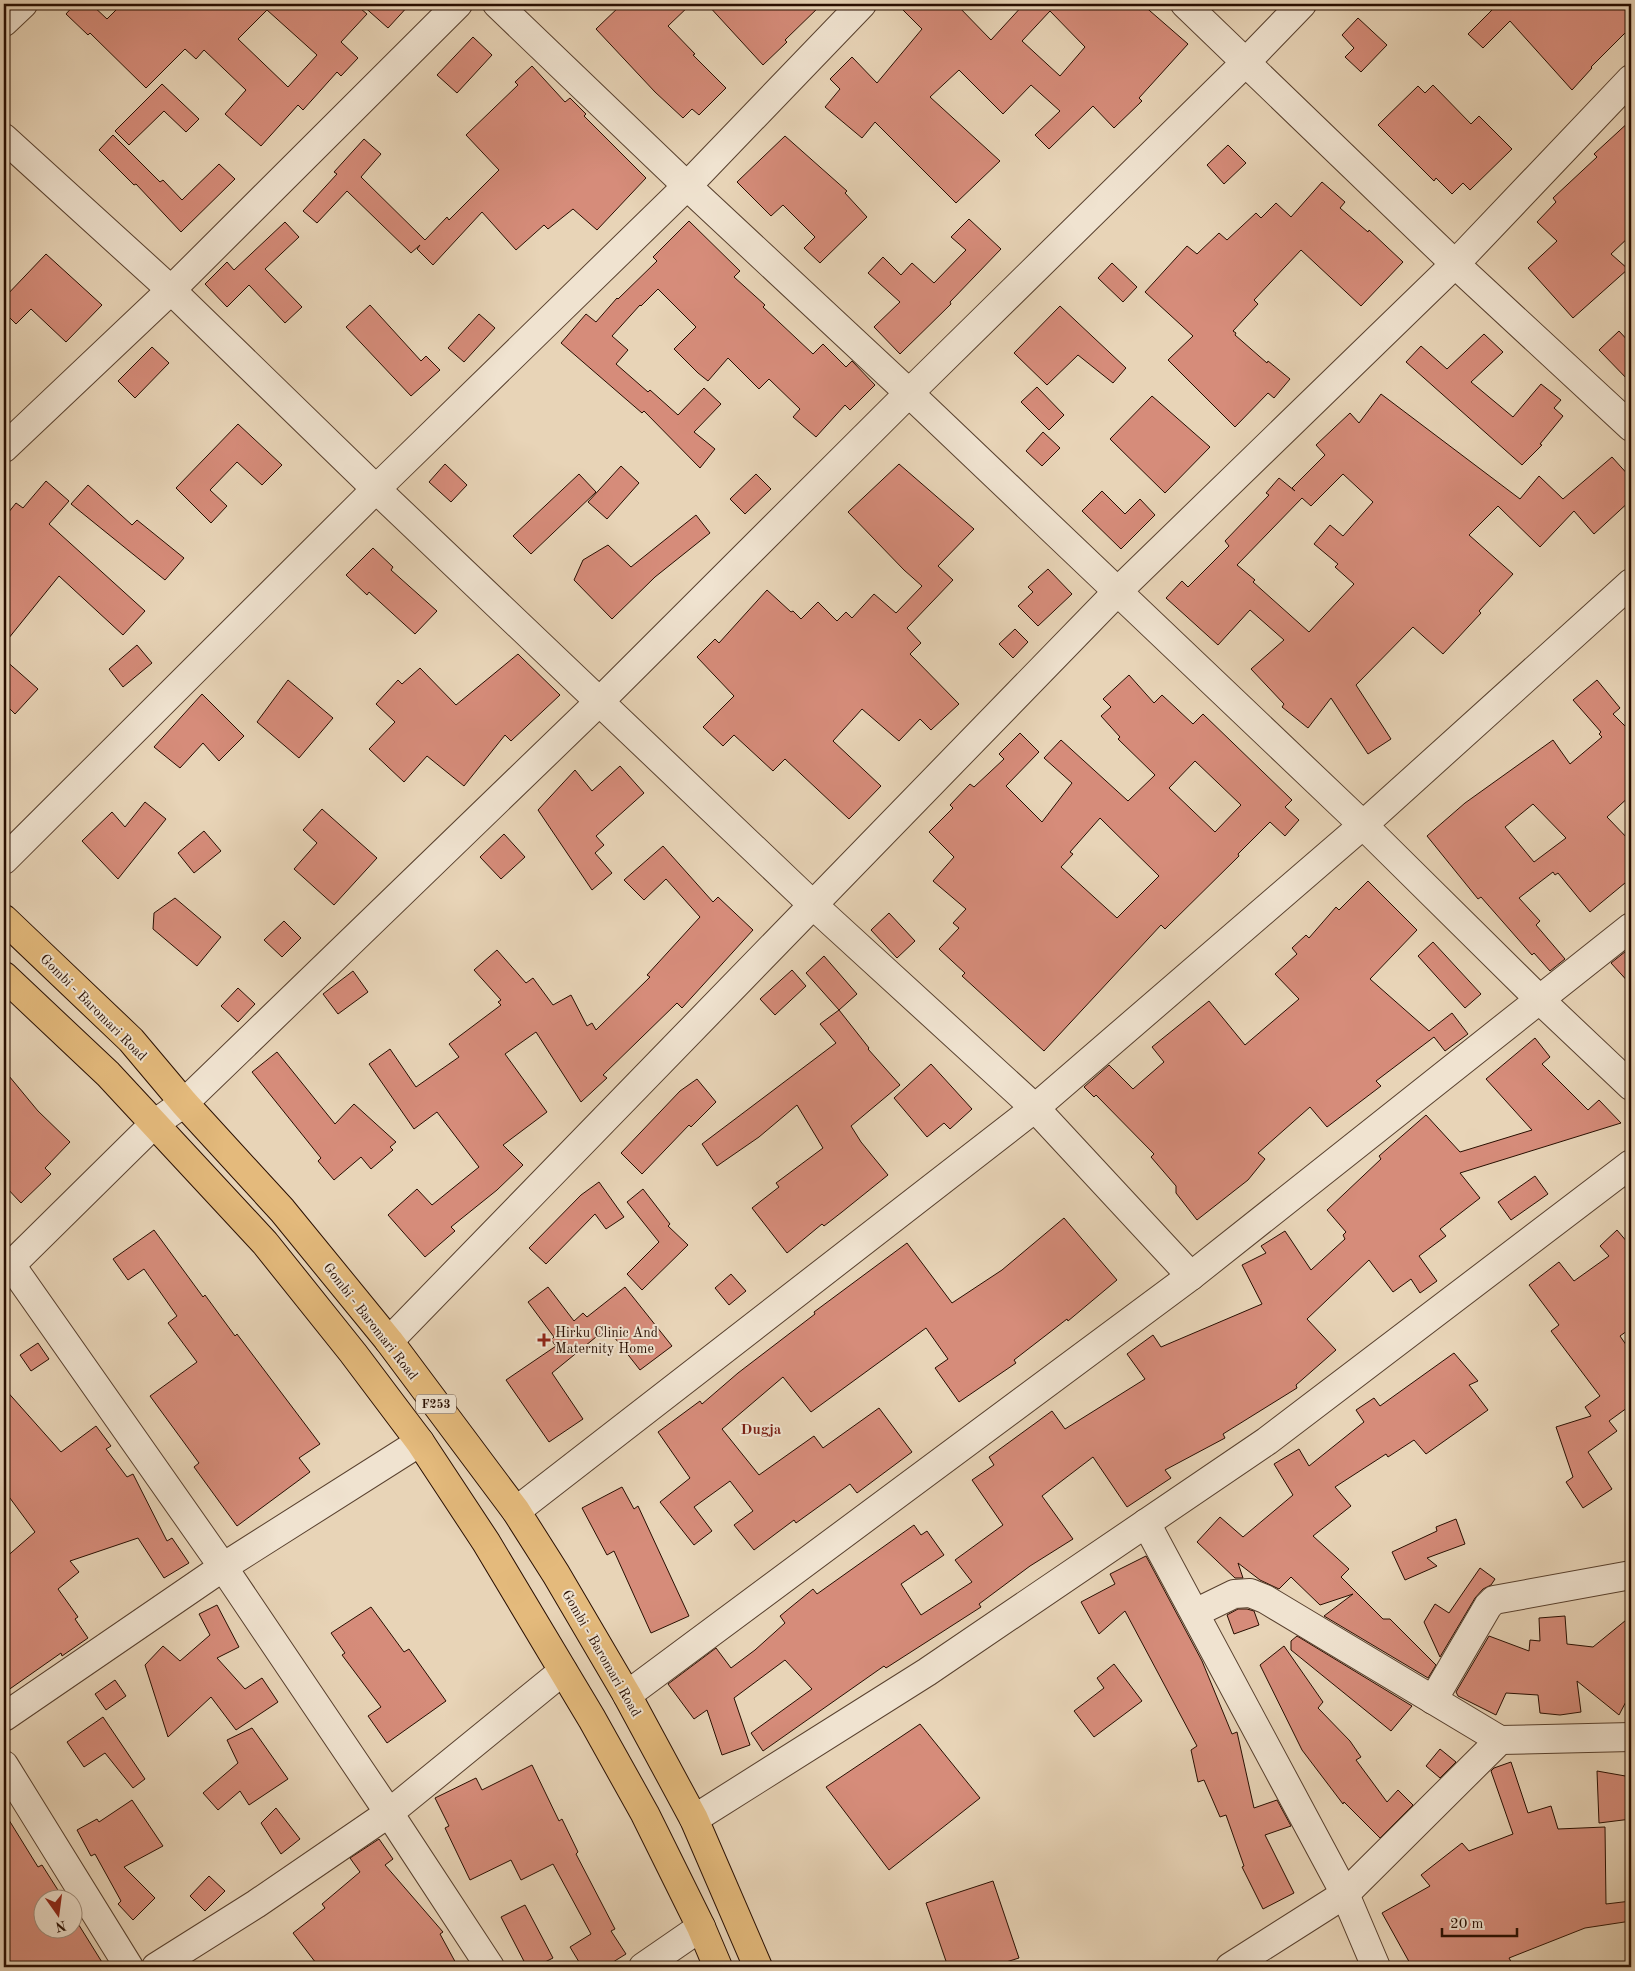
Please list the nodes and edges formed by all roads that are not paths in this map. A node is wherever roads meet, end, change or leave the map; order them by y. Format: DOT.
graph roads {
  1 [pos="23,4"];
  2 [pos="458,4"];
  3 [pos="497,4"];
  4 [pos="862,4"];
  5 [pos="1185,4"];
  6 [pos="1302,4"];
  7 [pos="4,22"];
  8 [pos="1246,62"];
  9 [pos="1631,79"];
  10 [pos="4,138"];
  11 [pos="687,186"];
  12 [pos="1455,264"];
  13 [pos="171,290"];
  14 [pos="909,392"];
  15 [pos="1631,427"];
  16 [pos="4,448"];
  17 [pos="376,489"];
  18 [pos="1631,583"];
  19 [pos="1118,591"];
  20 [pos="600,702"];
  21 [pos="1364,825"];
  22 [pos="4,860"];
  23 [pos="813,904"];
  24 [pos="4,919"];
  25 [pos="1631,927"];
  26 [pos="4,976"];
  27 [pos="1540,1000"];
  28 [pos="1631,1086"];
  29 [pos="184,1103"];
  30 [pos="1035,1108"];
  31 [pos="154,1124"];
  32 [pos="1631,1164"];
  33 [pos="8,1269"];
  34 [pos="1191,1276"];
  35 [pos="389,1341"];
  36 [pos="420,1442"];
  37 [pos="516,1511"];
  38 [pos="1146,1523"];
  39 [pos="223,1567"];
  40 [pos="1631,1574"];
  41 [pos="1195,1613"];
  42 [pos="563,1671"];
  43 [pos="627,1695"];
  44 [pos="1433,1700"];
  45 [pos="4,1717"];
  46 [pos="1631,1737"];
  47 [pos="1500,1740"];
  48 [pos="4,1765"];
  49 [pos="389,1813"];
  50 [pos="694,1819"];
  51 [pos="1345,1894"];
  52 [pos="701,1927"];
  53 [pos="129,1967"];
  54 [pos="156,1967"];
  55 [pos="490,1967"];
  56 [pos="643,1967"];
  57 [pos="718,1967"];
  58 [pos="758,1967"];
  59 [pos="1230,1967"];
  60 [pos="1376,1967"];
  1 -- 7 [label="street"];
  2 -- 13 [label="street"];
  3 -- 11 [label="street"];
  4 -- 11 [label="street"];
  5 -- 8 [label="street"];
  6 -- 8 [label="street"];
  8 -- 12 [label="street"];
  8 -- 14 [label="street"];
  9 -- 12 [label="street"];
  10 -- 13 [label="street"];
  11 -- 14 [label="street"];
  11 -- 17 [label="street"];
  12 -- 15 [label="street"];
  12 -- 19 [label="street"];
  13 -- 16 [label="street"];
  13 -- 17 [label="street"];
  14 -- 19 [label="street"];
  14 -- 20 [label="street"];
  17 -- 20 [label="street"];
  17 -- 22 [label="street"];
  18 -- 21 [label="street"];
  19 -- 21 [label="street"];
  19 -- 23 [label="street"];
  20 -- 23 [label="street"];
  20 -- 29 [label="street"];
  21 -- 27 [label="street"];
  21 -- 30 [label="street"];
  23 -- 30 [label="street"];
  23 -- 35 [label="street"];
  24 -- 29 [label="main road, Gombi - Baromari Road / F253"];
  25 -- 27 [label="street"];
  26 -- 31 [label="main road, F253"];
  27 -- 28 [label="street"];
  27 -- 34 [label="street"];
  29 -- 31 [label="street"];
  29 -- 35 [label="main road, Gombi - Baromari Road / F253"];
  30 -- 34 [label="street"];
  30 -- 37 [label="street"];
  31 -- 33 [label="street"];
  31 -- 36 [label="main road, F253"];
  32 -- 38 [label="street"];
  33 -- 39 [label="street"];
  34 -- 43 [label="street"];
  35 -- 37 [label="main road, Gombi - Baromari Road / F253"];
  36 -- 39 [label="street"];
  36 -- 42 [label="main road, F253"];
  37 -- 43 [label="main road, Gombi - Baromari Road / F253"];
  38 -- 41 [label="street"];
  38 -- 50 [label="street"];
  39 -- 45 [label="street"];
  39 -- 49 [label="street"];
  40 -- 44 [label="street"];
  41 -- 44 [label="street"];
  41 -- 51 [label="street"];
  42 -- 49 [label="street"];
  42 -- 52 [label="main road, F253"];
  43 -- 50 [label="main road, Gombi - Baromari Road / F253"];
  44 -- 47 [label="street"];
  46 -- 47 [label="street"];
  47 -- 51 [label="street"];
  48 -- 53 [label="street"];
  49 -- 54 [label="street"];
  49 -- 55 [label="street"];
  50 -- 58 [label="main road, Gombi - Baromari Road / F253"];
  51 -- 59 [label="street"];
  51 -- 60 [label="street"];
  52 -- 56 [label="street"];
  52 -- 57 [label="main road, F253"];
}
